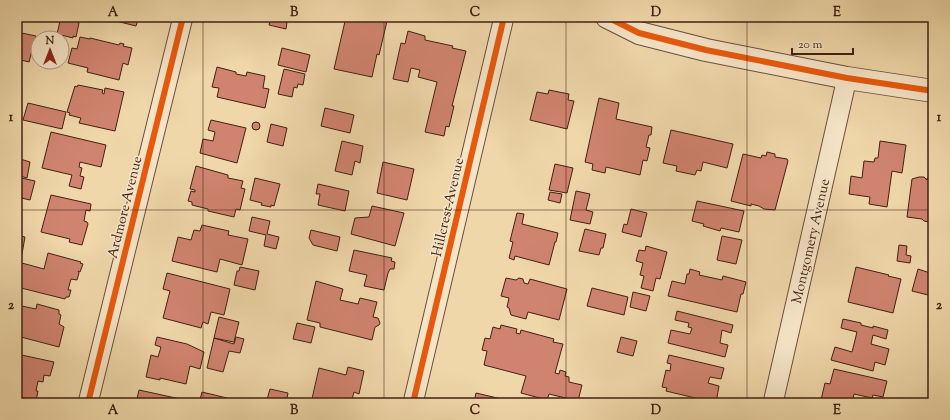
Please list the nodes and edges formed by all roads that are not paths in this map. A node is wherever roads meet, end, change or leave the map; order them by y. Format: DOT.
graph roads {
  1 [pos="183,17"];
  2 [pos="504,17"];
  3 [pos="607,17"];
  4 [pos="847,78"];
  5 [pos="933,91"];
  6 [pos="88,403"];
  7 [pos="413,403"];
  8 [pos="773,403"];
  1 -- 6 [label="street, Ardmore Avenue"];
  2 -- 7 [label="street, Hillcrest Avenue"];
  3 -- 4 [label="street"];
  4 -- 5 [label="street"];
  4 -- 8 [label="street, Montgomery Avenue"];
}
